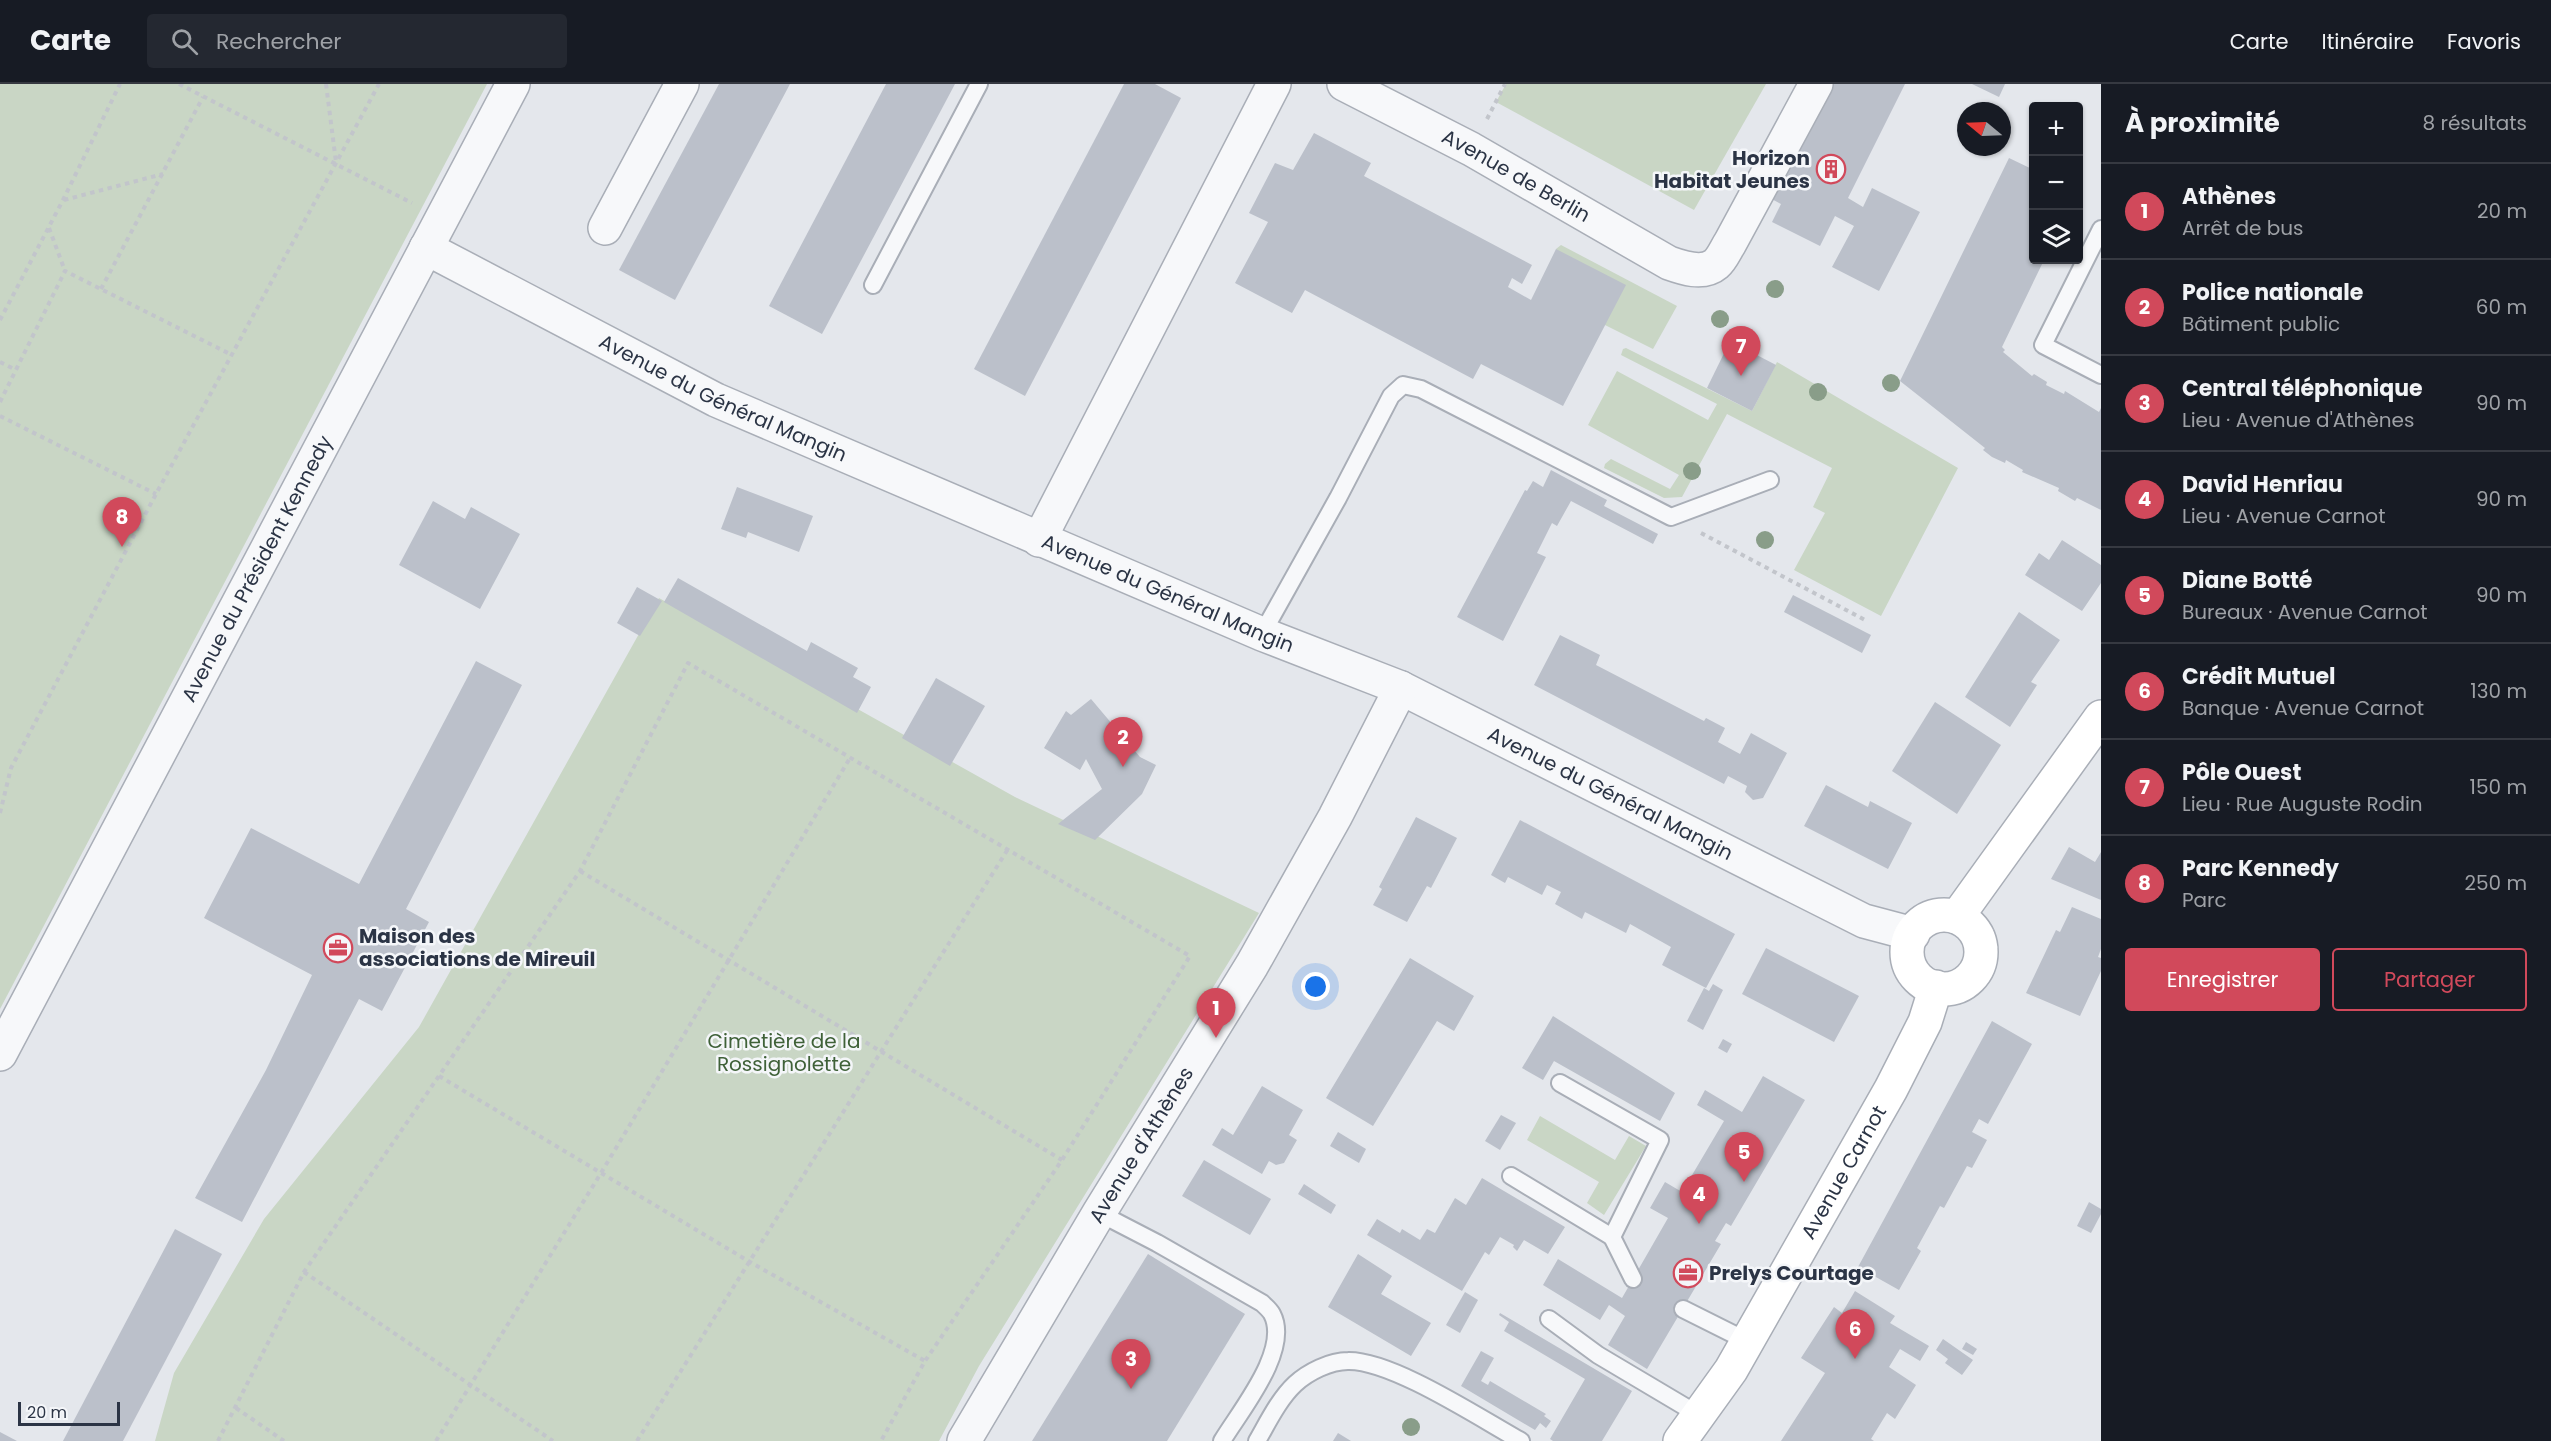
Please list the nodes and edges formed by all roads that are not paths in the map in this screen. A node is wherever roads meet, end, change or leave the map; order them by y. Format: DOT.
graph roads {
  1 [pos="513,84"];
  2 [pos="682,84"];
  3 [pos="979,84"];
  4 [pos="1274,84"];
  5 [pos="1344,84"];
  6 [pos="1816,84"];
  7 [pos="605,228"];
  8 [pos="2101,229"];
  9 [pos="426,248"];
  10 [pos="873,285"];
  11 [pos="2101,375"];
  12 [pos="1770,480"];
  13 [pos="1039,540"];
  14 [pos="1262,634"];
  15 [pos="1401,688"];
  16 [pos="2101,717"];
  17 [pos="1957,917"];
  18 [pos="1912,934"];
  19 [pos="1936,987"];
  20 [pos="0,1054"];
  21 [pos="1560,1083"];
  22 [pos="1511,1176"];
  23 [pos="1100,1213"];
  24 [pos="1612,1237"];
  25 [pos="1633,1279"];
  26 [pos="1683,1309"];
  27 [pos="1549,1319"];
  28 [pos="1748,1341"];
  29 [pos="1689,1428"];
  30 [pos="964,1441"];
  31 [pos="1222,1441"];
  32 [pos="1257,1441"];
  33 [pos="1521,1441"];
  1 -- 9 [label="street, Avenue du Président Kennedy"];
  2 -- 7 [label="street"];
  3 -- 10 [label="lane"];
  4 -- 13 [label="street"];
  5 -- 6 [label="street, Avenue de Berlin"];
  8 -- 11 [label="lane"];
  9 -- 13 [label="street, Avenue du Général Mangin"];
  9 -- 20 [label="street, Avenue du Président Kennedy"];
  12 -- 14 [label="lane"];
  13 -- 14 [label="street, Avenue du Général Mangin"];
  14 -- 15 [label="street, Avenue du Général Mangin"];
  15 -- 18 [label="street, Avenue du Général Mangin"];
  15 -- 23 [label="street, Avenue d'Athènes"];
  16 -- 17 [label="main road"];
  17 -- 18 [label="main road"];
  17 -- 19 [label="main road"];
  18 -- 19 [label="main road"];
  19 -- 28 [label="main road, Avenue Carnot"];
  21 -- 24 [label="lane"];
  22 -- 24 [label="lane"];
  23 -- 30 [label="street, Avenue d'Athènes"];
  23 -- 31 [label="lane"];
  24 -- 25 [label="lane"];
  26 -- 28 [label="lane"];
  27 -- 29 [label="lane"];
  28 -- 29 [label="main road, Avenue Carnot"];
  32 -- 33 [label="lane"];
}
